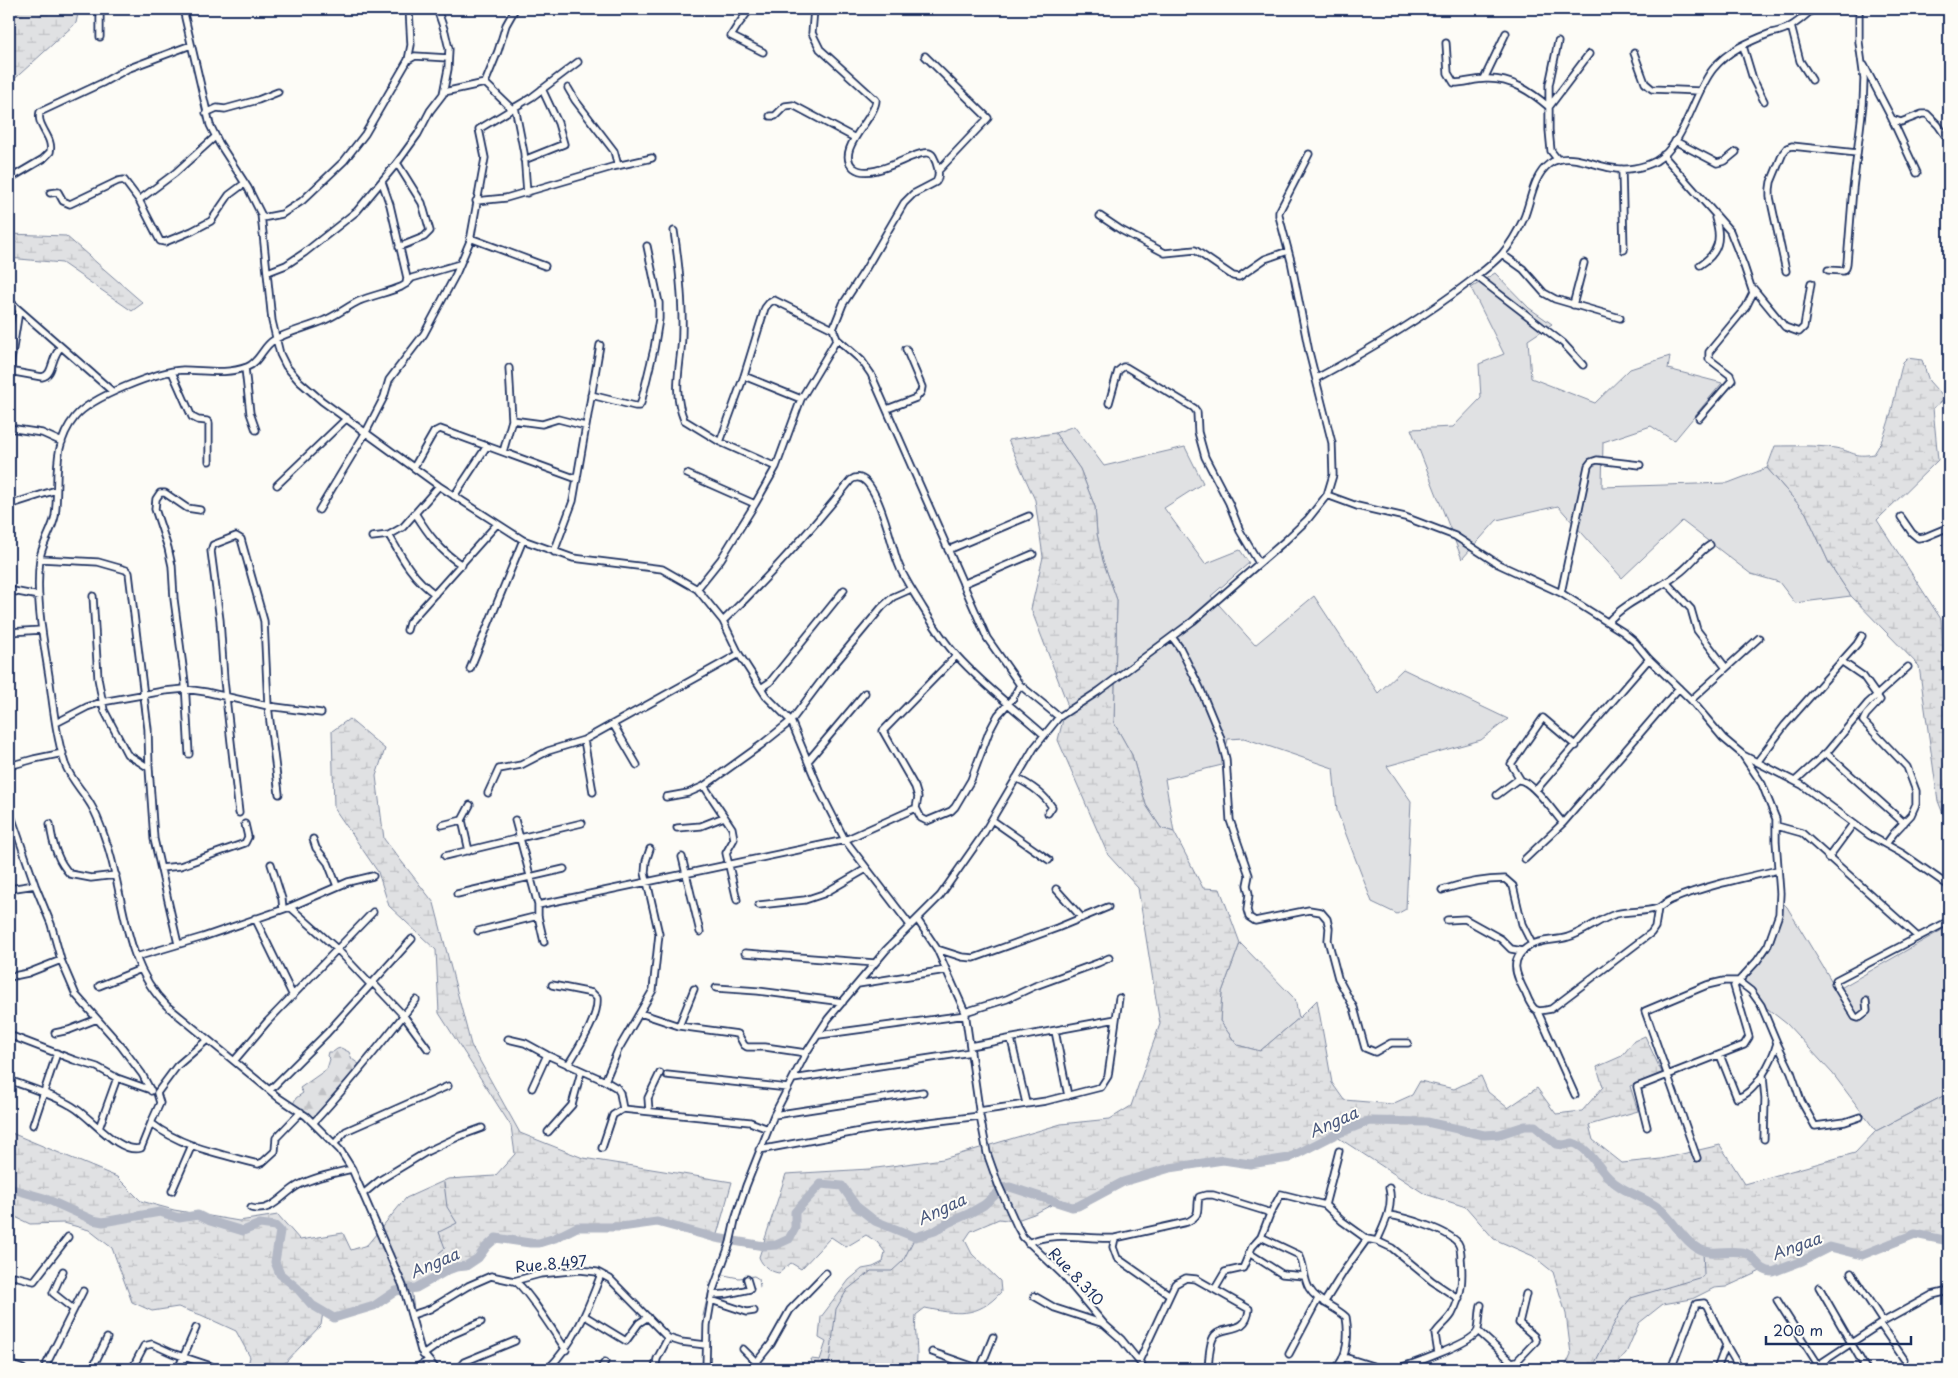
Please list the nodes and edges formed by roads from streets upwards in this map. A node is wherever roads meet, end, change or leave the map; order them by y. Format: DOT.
graph roads {
  1 [pos="100,9"];
  2 [pos="184,9"];
  3 [pos="409,9"];
  4 [pos="437,9"];
  5 [pos="515,9"];
  6 [pos="750,9"];
  7 [pos="814,9"];
  8 [pos="1813,9"];
  9 [pos="1859,9"];
  10 [pos="1790,26"];
  11 [pos="1506,32"];
  12 [pos="100,37"];
  13 [pos="1558,42"];
  14 [pos="1446,43"];
  15 [pos="191,45"];
  16 [pos="1743,46"];
  17 [pos="763,52"];
  18 [pos="1634,53"];
  19 [pos="1589,54"];
  20 [pos="925,56"];
  21 [pos="448,58"];
  22 [pos="408,60"];
  23 [pos="578,62"];
  24 [pos="1863,63"];
  25 [pos="1484,79"];
  26 [pos="1812,80"];
  27 [pos="485,83"];
  28 [pos="568,88"];
  29 [pos="542,89"];
  30 [pos="1700,91"];
  31 [pos="278,92"];
  32 [pos="444,92"];
  33 [pos="1764,101"];
  34 [pos="1549,107"];
  35 [pos="513,108"];
  36 [pos="206,112"];
  37 [pos="770,116"];
  38 [pos="1892,120"];
  39 [pos="215,136"];
  40 [pos="855,138"];
  41 [pos="1675,141"];
  42 [pos="1949,141"];
  43 [pos="1736,152"];
  44 [pos="1858,152"];
  45 [pos="1309,154"];
  46 [pos="1663,154"];
  47 [pos="652,158"];
  48 [pos="524,160"];
  49 [pos="1558,160"];
  50 [pos="397,164"];
  51 [pos="618,166"];
  52 [pos="1622,169"];
  53 [pos="938,172"];
  54 [pos="1917,174"];
  55 [pos="9,179"];
  56 [pos="382,182"];
  57 [pos="245,183"];
  58 [pos="50,193"];
  59 [pos="527,193"];
  60 [pos="139,200"];
  61 [pos="476,201"];
  62 [pos="1100,216"];
  63 [pos="1714,216"];
  64 [pos="262,218"];
  65 [pos="674,231"];
  66 [pos="470,238"];
  67 [pos="647,246"];
  68 [pos="399,247"];
  69 [pos="1624,250"];
  70 [pos="1288,251"];
  71 [pos="1502,254"];
  72 [pos="1584,263"];
  73 [pos="460,264"];
  74 [pos="1700,265"];
  75 [pos="545,266"];
  76 [pos="1828,270"];
  77 [pos="1786,271"];
  78 [pos="268,272"];
  79 [pos="1476,276"];
  80 [pos="1811,283"];
  81 [pos="406,284"];
  82 [pos="1752,287"];
  83 [pos="9,301"];
  84 [pos="1573,305"];
  85 [pos="20,311"];
  86 [pos="1620,318"];
  87 [pos="833,329"];
  88 [pos="276,339"];
  89 [pos="837,339"];
  90 [pos="600,345"];
  91 [pos="61,347"];
  92 [pos="906,349"];
  93 [pos="1583,365"];
  94 [pos="245,368"];
  95 [pos="509,368"];
  96 [pos="9,372"];
  97 [pos="172,372"];
  98 [pos="744,376"];
  99 [pos="1317,378"];
  100 [pos="114,392"];
  101 [pos="591,395"];
  102 [pos="801,399"];
  103 [pos="1109,403"];
  104 [pos="887,409"];
  105 [pos="347,418"];
  106 [pos="1700,418"];
  107 [pos="512,420"];
  108 [pos="585,426"];
  109 [pos="9,428"];
  110 [pos="256,430"];
  111 [pos="366,432"];
  112 [pos="62,442"];
  113 [pos="720,442"];
  114 [pos="487,446"];
  115 [pos="503,452"];
  116 [pos="210,461"];
  117 [pos="1640,465"];
  118 [pos="414,467"];
  119 [pos="776,467"];
  120 [pos="688,474"];
  121 [pos="577,479"];
  122 [pos="277,485"];
  123 [pos="439,486"];
  124 [pos="56,490"];
  125 [pos="454,496"];
  126 [pos="1327,496"];
  127 [pos="756,504"];
  128 [pos="9,505"];
  129 [pos="200,510"];
  130 [pos="319,510"];
  131 [pos="415,513"];
  132 [pos="1029,516"];
  133 [pos="1901,517"];
  134 [pos="497,524"];
  135 [pos="1949,527"];
  136 [pos="390,535"];
  137 [pos="372,537"];
  138 [pos="523,540"];
  139 [pos="1710,545"];
  140 [pos="948,550"];
  141 [pos="554,552"];
  142 [pos="1033,554"];
  143 [pos="40,559"];
  144 [pos="1259,563"];
  145 [pos="462,565"];
  146 [pos="1666,582"];
  147 [pos="963,584"];
  148 [pos="9,588"];
  149 [pos="698,589"];
  150 [pos="911,589"];
  151 [pos="844,590"];
  152 [pos="1561,593"];
  153 [pos="435,594"];
  154 [pos="39,596"];
  155 [pos="93,596"];
  156 [pos="723,621"];
  157 [pos="1608,622"];
  158 [pos="42,630"];
  159 [pos="407,630"];
  160 [pos="9,632"];
  161 [pos="1172,636"];
  162 [pos="1862,636"];
  163 [pos="1759,638"];
  164 [pos="739,654"];
  165 [pos="956,656"];
  166 [pos="1649,659"];
  167 [pos="1842,661"];
  168 [pos="1908,667"];
  169 [pos="1726,668"];
  170 [pos="470,669"];
  171 [pos="1020,684"];
  172 [pos="761,688"];
  173 [pos="1679,688"];
  174 [pos="185,689"];
  175 [pos="865,693"];
  176 [pos="143,694"];
  177 [pos="1876,695"];
  178 [pos="227,696"];
  179 [pos="1691,700"];
  180 [pos="102,702"];
  181 [pos="1008,703"];
  182 [pos="268,706"];
  183 [pos="321,713"];
  184 [pos="1059,718"];
  185 [pos="791,721"];
  186 [pos="56,723"];
  187 [pos="613,724"];
  188 [pos="1044,735"];
  189 [pos="584,740"];
  190 [pos="1576,746"];
  191 [pos="63,753"];
  192 [pos="1826,753"];
  193 [pos="189,754"];
  194 [pos="1742,754"];
  195 [pos="808,761"];
  196 [pos="1758,761"];
  197 [pos="637,765"];
  198 [pos="9,766"];
  199 [pos="149,768"];
  200 [pos="1016,778"];
  201 [pos="1520,779"];
  202 [pos="1795,782"];
  203 [pos="704,786"];
  204 [pos="1536,790"];
  205 [pos="593,792"];
  206 [pos="488,793"];
  207 [pos="280,794"];
  208 [pos="1497,795"];
  209 [pos="666,797"];
  210 [pos="470,805"];
  211 [pos="916,808"];
  212 [pos="9,810"];
  213 [pos="239,813"];
  214 [pos="1048,813"];
  215 [pos="724,816"];
  216 [pos="462,820"];
  217 [pos="515,820"];
  218 [pos="992,820"];
  219 [pos="582,823"];
  220 [pos="1563,823"];
  221 [pos="1904,823"];
  222 [pos="50,824"];
  223 [pos="245,824"];
  224 [pos="1853,824"];
  225 [pos="442,825"];
  226 [pos="1777,826"];
  227 [pos="678,828"];
  228 [pos="313,839"];
  229 [pos="520,839"];
  230 [pos="845,840"];
  231 [pos="1886,844"];
  232 [pos="650,849"];
  233 [pos="469,850"];
  234 [pos="445,856"];
  235 [pos="682,856"];
  236 [pos="1828,858"];
  237 [pos="1525,859"];
  238 [pos="1049,860"];
  239 [pos="271,864"];
  240 [pos="728,865"];
  241 [pos="161,868"];
  242 [pos="866,868"];
  243 [pos="564,869"];
  244 [pos="1778,870"];
  245 [pos="116,875"];
  246 [pos="686,875"];
  247 [pos="373,876"];
  248 [pos="531,877"];
  249 [pos="648,883"];
  250 [pos="35,885"];
  251 [pos="337,886"];
  252 [pos="1949,886"];
  253 [pos="9,889"];
  254 [pos="1056,889"];
  255 [pos="1442,890"];
  256 [pos="457,894"];
  257 [pos="737,900"];
  258 [pos="538,905"];
  259 [pos="759,905"];
  260 [pos="290,907"];
  261 [pos="1108,907"];
  262 [pos="1658,908"];
  263 [pos="283,909"];
  264 [pos="373,912"];
  265 [pos="538,916"];
  266 [pos="255,918"];
  267 [pos="1082,918"];
  268 [pos="917,919"];
  269 [pos="1447,920"];
  270 [pos="1949,921"];
  271 [pos="910,925"];
  272 [pos="478,931"];
  273 [pos="700,932"];
  274 [pos="1918,937"];
  275 [pos="412,939"];
  276 [pos="544,942"];
  277 [pos="178,944"];
  278 [pos="1532,944"];
  279 [pos="337,949"];
  280 [pos="937,950"];
  281 [pos="1523,951"];
  282 [pos="746,953"];
  283 [pos="136,957"];
  284 [pos="1109,958"];
  285 [pos="61,960"];
  286 [pos="875,963"];
  287 [pos="141,969"];
  288 [pos="946,970"];
  289 [pos="9,977"];
  290 [pos="1738,982"];
  291 [pos="371,983"];
  292 [pos="858,984"];
  293 [pos="552,985"];
  294 [pos="99,986"];
  295 [pos="716,988"];
  296 [pos="694,989"];
  297 [pos="293,996"];
  298 [pos="1118,998"];
  299 [pos="416,1000"];
  300 [pos="1866,1000"];
  301 [pos="843,1002"];
  302 [pos="1537,1010"];
  303 [pos="640,1013"];
  304 [pos="965,1013"];
  305 [pos="404,1016"];
  306 [pos="97,1019"];
  307 [pos="1116,1019"];
  308 [pos="679,1026"];
  309 [pos="1055,1031"];
  310 [pos="55,1033"];
  311 [pos="819,1034"];
  312 [pos="9,1035"];
  313 [pos="508,1039"];
  314 [pos="1011,1039"];
  315 [pos="207,1040"];
  316 [pos="1777,1043"];
  317 [pos="1408,1044"];
  318 [pos="428,1049"];
  319 [pos="971,1049"];
  320 [pos="57,1053"];
  321 [pos="806,1053"];
  322 [pos="1720,1054"];
  323 [pos="547,1055"];
  324 [pos="234,1061"];
  325 [pos="568,1065"];
  326 [pos="581,1072"];
  327 [pos="660,1073"];
  328 [pos="667,1074"];
  329 [pos="1667,1074"];
  330 [pos="1763,1076"];
  331 [pos="117,1078"];
  332 [pos="793,1079"];
  333 [pos="9,1080"];
  334 [pos="605,1081"];
  335 [pos="448,1086"];
  336 [pos="532,1088"];
  337 [pos="788,1088"];
  338 [pos="270,1090"];
  339 [pos="44,1092"];
  340 [pos="154,1092"];
  341 [pos="923,1092"];
  342 [pos="1575,1095"];
  343 [pos="1068,1096"];
  344 [pos="1026,1103"];
  345 [pos="623,1109"];
  346 [pos="649,1111"];
  347 [pos="301,1112"];
  348 [pos="979,1113"];
  349 [pos="774,1115"];
  350 [pos="1860,1117"];
  351 [pos="151,1123"];
  352 [pos="314,1123"];
  353 [pos="33,1125"];
  354 [pos="1647,1127"];
  355 [pos="98,1128"];
  356 [pos="482,1128"];
  357 [pos="768,1129"];
  358 [pos="548,1132"];
  359 [pos="1764,1139"];
  360 [pos="335,1143"];
  361 [pos="192,1145"];
  362 [pos="602,1148"];
  363 [pos="759,1150"];
  364 [pos="1339,1151"];
  365 [pos="1697,1158"];
  366 [pos="352,1169"];
  367 [pos="1389,1188"];
  368 [pos="172,1191"];
  369 [pos="363,1194"];
  370 [pos="1324,1205"];
  371 [pos="251,1208"];
  372 [pos="1270,1214"];
  373 [pos="1388,1215"];
  374 [pos="68,1237"];
  375 [pos="1261,1237"];
  376 [pos="1115,1238"];
  377 [pos="1367,1239"];
  378 [pos="1377,1241"];
  379 [pos="1028,1243"];
  380 [pos="1250,1254"];
  381 [pos="63,1271"];
  382 [pos="826,1273"];
  383 [pos="1851,1273"];
  384 [pos="601,1274"];
  385 [pos="1304,1276"];
  386 [pos="747,1278"];
  387 [pos="514,1281"];
  388 [pos="9,1282"];
  389 [pos="1819,1287"];
  390 [pos="1215,1289"];
  391 [pos="83,1291"];
  392 [pos="1948,1293"];
  393 [pos="1526,1294"];
  394 [pos="1034,1296"];
  395 [pos="1170,1296"];
  396 [pos="711,1297"];
  397 [pos="1459,1299"];
  398 [pos="1777,1300"];
  399 [pos="1321,1301"];
  400 [pos="1481,1305"];
  401 [pos="73,1309"];
  402 [pos="754,1312"];
  403 [pos="412,1316"];
  404 [pos="585,1316"];
  405 [pos="648,1317"];
  406 [pos="481,1322"];
  407 [pos="1882,1323"];
  408 [pos="1104,1324"];
  409 [pos="196,1328"];
  410 [pos="1478,1331"];
  411 [pos="992,1337"];
  412 [pos="107,1338"];
  413 [pos="668,1338"];
  414 [pos="515,1341"];
  415 [pos="1851,1343"];
  416 [pos="1726,1345"];
  417 [pos="706,1346"];
  418 [pos="743,1349"];
  419 [pos="566,1350"];
  420 [pos="932,1352"];
  421 [pos="1438,1353"];
  422 [pos="423,1354"];
  423 [pos="1288,1354"];
  424 [pos="184,1356"];
  425 [pos="1344,1358"];
  426 [pos="1904,1359"];
  427 [pos="428,1361"];
  428 [pos="1140,1361"];
  429 [pos="605,1362"];
  430 [pos="9,1364"];
  431 [pos="755,1367"];
  432 [pos="1820,1367"];
  433 [pos="22,1369"];
  434 [pos="44,1369"];
  435 [pos="92,1369"];
  436 [pos="132,1369"];
  437 [pos="178,1369"];
  438 [pos="213,1369"];
  439 [pos="414,1369"];
  440 [pos="436,1369"];
  441 [pos="458,1369"];
  442 [pos="548,1369"];
  443 [pos="600,1369"];
  444 [pos="655,1369"];
  445 [pos="706,1369"];
  446 [pos="980,1369"];
  447 [pos="1145,1369"];
  448 [pos="1208,1369"];
  449 [pos="1335,1369"];
  450 [pos="1382,1369"];
  451 [pos="1399,1369"];
  452 [pos="1671,1369"];
  453 [pos="1717,1369"];
  454 [pos="1740,1369"];
  455 [pos="1812,1369"];
  456 [pos="1866,1369"];
  1 -- 12 [label="street"];
  2 -- 15 [label="street"];
  3 -- 22 [label="street"];
  4 -- 21 [label="street"];
  5 -- 27 [label="street"];
  6 -- 17 [label="street"];
  7 -- 40 [label="street"];
  8 -- 10 [label="street"];
  9 -- 24 [label="street"];
  10 -- 16 [label="street"];
  10 -- 26 [label="street"];
  11 -- 25 [label="street"];
  13 -- 34 [label="street"];
  14 -- 25 [label="street"];
  15 -- 36 [label="street"];
  15 -- 55 [label="street"];
  16 -- 30 [label="street"];
  16 -- 33 [label="street"];
  18 -- 30 [label="street"];
  19 -- 34 [label="street"];
  20 -- 53 [label="street"];
  21 -- 22 [label="street"];
  21 -- 32 [label="street"];
  22 -- 64 [label="street"];
  23 -- 29 [label="street"];
  24 -- 38 [label="street"];
  24 -- 44 [label="street"];
  25 -- 34 [label="street"];
  27 -- 32 [label="street"];
  27 -- 35 [label="street"];
  28 -- 51 [label="street"];
  29 -- 35 [label="street"];
  29 -- 48 [label="street"];
  30 -- 41 [label="street"];
  31 -- 36 [label="street"];
  32 -- 50 [label="street"];
  34 -- 49 [label="street"];
  35 -- 48 [label="street"];
  35 -- 61 [label="street"];
  36 -- 39 [label="street"];
  37 -- 40 [label="street"];
  38 -- 42 [label="street"];
  38 -- 54 [label="street"];
  39 -- 57 [label="street"];
  39 -- 60 [label="street"];
  40 -- 53 [label="street"];
  41 -- 43 [label="street"];
  41 -- 46 [label="street"];
  44 -- 76 [label="street"];
  44 -- 77 [label="street"];
  45 -- 70 [label="street"];
  46 -- 52 [label="street"];
  46 -- 63 [label="street"];
  47 -- 51 [label="street"];
  48 -- 59 [label="street"];
  49 -- 52 [label="street"];
  49 -- 71 [label="street"];
  50 -- 56 [label="street"];
  50 -- 68 [label="street"];
  51 -- 59 [label="street"];
  52 -- 69 [label="street"];
  53 -- 87 [label="street"];
  56 -- 68 [label="street"];
  56 -- 78 [label="street"];
  57 -- 60 [label="street"];
  57 -- 64 [label="street"];
  58 -- 60 [label="street"];
  59 -- 61 [label="street"];
  61 -- 66 [label="street"];
  62 -- 70 [label="street"];
  63 -- 74 [label="street"];
  63 -- 82 [label="street"];
  64 -- 78 [label="street"];
  65 -- 113 [label="street"];
  66 -- 73 [label="street"];
  66 -- 75 [label="street"];
  67 -- 101 [label="street"];
  68 -- 81 [label="street"];
  70 -- 99 [label="street"];
  71 -- 79 [label="street"];
  71 -- 84 [label="street"];
  72 -- 84 [label="street"];
  73 -- 81 [label="street"];
  73 -- 111 [label="street"];
  78 -- 88 [label="street"];
  79 -- 93 [label="street"];
  79 -- 99 [label="street"];
  80 -- 82 [label="street"];
  81 -- 88 [label="street"];
  82 -- 106 [label="street"];
  83 -- 85 [label="street"];
  84 -- 86 [label="street"];
  85 -- 91 [label="street"];
  85 -- 96 [label="street"];
  87 -- 89 [label="street"];
  87 -- 98 [label="street"];
  88 -- 94 [label="street"];
  88 -- 105 [label="street"];
  89 -- 102 [label="street"];
  89 -- 104 [label="street"];
  90 -- 101 [label="street"];
  91 -- 96 [label="street"];
  91 -- 100 [label="street"];
  92 -- 104 [label="street"];
  94 -- 97 [label="street"];
  94 -- 110 [label="street"];
  95 -- 107 [label="street"];
  97 -- 100 [label="street"];
  97 -- 116 [label="street"];
  98 -- 102 [label="street"];
  98 -- 113 [label="street"];
  99 -- 126 [label="street"];
  100 -- 112 [label="street"];
  101 -- 108 [label="street"];
  102 -- 119 [label="street"];
  103 -- 144 [label="street"];
  104 -- 140 [label="street"];
  105 -- 111 [label="street"];
  105 -- 122 [label="street"];
  107 -- 108 [label="street"];
  107 -- 115 [label="street"];
  108 -- 121 [label="street"];
  109 -- 112 [label="street"];
  111 -- 118 [label="street"];
  111 -- 130 [label="street"];
  112 -- 124 [label="street"];
  113 -- 119 [label="street"];
  114 -- 115 [label="street"];
  114 -- 118 [label="street"];
  114 -- 125 [label="street"];
  115 -- 121 [label="street"];
  117 -- 152 [label="street"];
  118 -- 123 [label="street"];
  119 -- 127 [label="street"];
  120 -- 127 [label="street"];
  121 -- 141 [label="street"];
  123 -- 125 [label="street"];
  123 -- 131 [label="street"];
  124 -- 128 [label="street"];
  124 -- 143 [label="street"];
  125 -- 134 [label="street"];
  126 -- 144 [label="street"];
  126 -- 152 [label="street"];
  127 -- 149 [label="street"];
  129 -- 174 [label="street"];
  131 -- 136 [label="street"];
  131 -- 145 [label="street"];
  132 -- 140 [label="street"];
  133 -- 135 [label="street"];
  134 -- 138 [label="street"];
  134 -- 145 [label="street"];
  136 -- 137 [label="street"];
  136 -- 153 [label="street"];
  138 -- 141 [label="street"];
  138 -- 170 [label="street"];
  139 -- 146 [label="street"];
  140 -- 147 [label="street"];
  141 -- 149 [label="street"];
  142 -- 147 [label="street"];
  143 -- 154 [label="street"];
  143 -- 176 [label="street"];
  144 -- 161 [label="street"];
  145 -- 153 [label="street"];
  146 -- 157 [label="street"];
  146 -- 169 [label="street"];
  147 -- 171 [label="street"];
  148 -- 154 [label="street"];
  149 -- 156 [label="street"];
  150 -- 156 [label="street"];
  150 -- 165 [label="street"];
  150 -- 185 [label="street"];
  151 -- 172 [label="street"];
  152 -- 157 [label="street"];
  153 -- 159 [label="street"];
  154 -- 158 [label="street"];
  155 -- 180 [label="street"];
  156 -- 164 [label="street"];
  157 -- 166 [label="street"];
  158 -- 160 [label="street"];
  158 -- 186 [label="street"];
  161 -- 184 [label="street"];
  161 -- 317 [label="street"];
  162 -- 167 [label="street"];
  163 -- 169 [label="street"];
  164 -- 172 [label="street"];
  164 -- 187 [label="street"];
  165 -- 181 [label="street"];
  165 -- 211 [label="street"];
  166 -- 173 [label="street"];
  166 -- 190 [label="street"];
  167 -- 177 [label="street"];
  167 -- 196 [label="street"];
  168 -- 177 [label="street"];
  169 -- 179 [label="street"];
  171 -- 181 [label="street"];
  171 -- 184 [label="street"];
  172 -- 185 [label="street"];
  173 -- 179 [label="street"];
  173 -- 220 [label="street"];
  174 -- 176 [label="street"];
  174 -- 178 [label="street"];
  174 -- 193 [label="street"];
  175 -- 195 [label="street"];
  176 -- 180 [label="street"];
  176 -- 199 [label="street"];
  177 -- 192 [label="street"];
  177 -- 221 [label="street"];
  178 -- 182 [label="street"];
  178 -- 182 [label="street"];
  178 -- 213 [label="street"];
  179 -- 194 [label="street"];
  180 -- 186 [label="street"];
  180 -- 199 [label="street"];
  181 -- 188 [label="street"];
  181 -- 211 [label="street"];
  182 -- 183 [label="street"];
  182 -- 207 [label="street"];
  184 -- 188 [label="street"];
  185 -- 195 [label="street"];
  185 -- 203 [label="street"];
  186 -- 191 [label="street"];
  187 -- 189 [label="street"];
  187 -- 197 [label="street"];
  188 -- 200 [label="street"];
  189 -- 205 [label="street"];
  189 -- 206 [label="street"];
  190 -- 201 [label="street"];
  190 -- 204 [label="street"];
  191 -- 198 [label="street"];
  191 -- 245 [label="street"];
  192 -- 202 [label="street"];
  192 -- 221 [label="street"];
  194 -- 196 [label="street"];
  194 -- 226 [label="street"];
  195 -- 230 [label="street"];
  196 -- 202 [label="street"];
  199 -- 241 [label="street"];
  200 -- 214 [label="street"];
  200 -- 218 [label="street"];
  201 -- 204 [label="street"];
  201 -- 208 [label="street"];
  202 -- 224 [label="street"];
  203 -- 209 [label="street"];
  203 -- 215 [label="street"];
  204 -- 220 [label="street"];
  210 -- 216 [label="street"];
  211 -- 230 [label="street"];
  212 -- 250 [label="street"];
  215 -- 227 [label="street"];
  215 -- 240 [label="street"];
  216 -- 225 [label="street"];
  216 -- 233 [label="street"];
  217 -- 229 [label="street"];
  218 -- 238 [label="street"];
  218 -- 268 [label="street"];
  219 -- 229 [label="street"];
  220 -- 237 [label="street"];
  221 -- 231 [label="street"];
  222 -- 245 [label="street"];
  223 -- 241 [label="street"];
  224 -- 231 [label="street"];
  224 -- 236 [label="street"];
  226 -- 236 [label="street"];
  226 -- 244 [label="street"];
  228 -- 251 [label="street"];
  229 -- 233 [label="street"];
  229 -- 248 [label="street"];
  230 -- 240 [label="street"];
  230 -- 242 [label="street"];
  231 -- 252 [label="street"];
  232 -- 249 [label="street"];
  233 -- 234 [label="street"];
  235 -- 246 [label="street"];
  236 -- 274 [label="street"];
  239 -- 263 [label="street"];
  240 -- 246 [label="street"];
  240 -- 257 [label="street"];
  241 -- 277 [label="street"];
  242 -- 259 [label="street"];
  242 -- 271 [label="street"];
  243 -- 248 [label="street"];
  244 -- 262 [label="street"];
  244 -- 290 [label="street"];
  245 -- 283 [label="street"];
  246 -- 249 [label="street"];
  246 -- 273 [label="street"];
  247 -- 251 [label="street"];
  248 -- 256 [label="street"];
  248 -- 258 [label="street"];
  249 -- 258 [label="street"];
  249 -- 303 [label="street"];
  250 -- 253 [label="street"];
  250 -- 285 [label="street"];
  251 -- 260 [label="street"];
  254 -- 267 [label="street"];
  255 -- 278 [label="street"];
  258 -- 265 [label="street"];
  260 -- 263 [label="street"];
  260 -- 279 [label="street"];
  261 -- 267 [label="street"];
  262 -- 278 [label="street"];
  262 -- 302 [label="street"];
  263 -- 266 [label="street"];
  264 -- 279 [label="street"];
  265 -- 272 [label="street"];
  265 -- 276 [label="street"];
  266 -- 277 [label="street"];
  266 -- 297 [label="street"];
  267 -- 280 [label="street"];
  268 -- 271 [label="street"];
  268 -- 280 [label="street, Rue 8.310"];
  269 -- 281 [label="street"];
  270 -- 274 [label="street"];
  271 -- 286 [label="street"];
  274 -- 300 [label="street"];
  275 -- 291 [label="street"];
  277 -- 283 [label="street"];
  278 -- 281 [label="street"];
  279 -- 291 [label="street"];
  279 -- 297 [label="street"];
  280 -- 288 [label="street, Rue 8.310"];
  281 -- 302 [label="street"];
  282 -- 286 [label="street"];
  283 -- 287 [label="street"];
  284 -- 304 [label="street"];
  285 -- 289 [label="street"];
  285 -- 306 [label="street"];
  286 -- 292 [label="street"];
  287 -- 294 [label="street"];
  287 -- 315 [label="street"];
  288 -- 292 [label="street"];
  288 -- 304 [label="street, Rue 8.310"];
  290 -- 316 [label="street"];
  290 -- 322 [label="street"];
  290 -- 329 [label="street"];
  291 -- 305 [label="street"];
  291 -- 338 [label="street"];
  292 -- 301 [label="street"];
  293 -- 325 [label="street"];
  295 -- 301 [label="street"];
  296 -- 308 [label="street"];
  297 -- 324 [label="street"];
  298 -- 307 [label="street"];
  299 -- 305 [label="street"];
  301 -- 311 [label="street"];
  302 -- 342 [label="street"];
  303 -- 308 [label="street"];
  303 -- 334 [label="street"];
  304 -- 311 [label="street"];
  304 -- 319 [label="street, Rue 8.310"];
  305 -- 318 [label="street"];
  305 -- 352 [label="street"];
  306 -- 310 [label="street"];
  306 -- 340 [label="street"];
  307 -- 309 [label="street"];
  307 -- 343 [label="street"];
  308 -- 321 [label="street"];
  309 -- 314 [label="street"];
  309 -- 343 [label="street"];
  311 -- 321 [label="street"];
  312 -- 320 [label="street"];
  313 -- 323 [label="street"];
  314 -- 319 [label="street"];
  314 -- 344 [label="street"];
  315 -- 324 [label="street"];
  315 -- 340 [label="street"];
  316 -- 330 [label="street"];
  316 -- 350 [label="street"];
  319 -- 332 [label="street"];
  319 -- 348 [label="street, Rue 8.310"];
  320 -- 331 [label="street"];
  320 -- 339 [label="street"];
  321 -- 332 [label="street"];
  322 -- 329 [label="street"];
  322 -- 330 [label="street"];
  323 -- 325 [label="street"];
  323 -- 336 [label="street"];
  324 -- 338 [label="street"];
  325 -- 326 [label="street"];
  326 -- 334 [label="street"];
  326 -- 358 [label="street"];
  327 -- 346 [label="street"];
  328 -- 337 [label="street"];
  329 -- 354 [label="street"];
  329 -- 365 [label="street"];
  330 -- 359 [label="street"];
  331 -- 340 [label="street"];
  331 -- 355 [label="street"];
  332 -- 337 [label="street"];
  333 -- 339 [label="street"];
  334 -- 345 [label="street"];
  335 -- 360 [label="street"];
  337 -- 349 [label="street"];
  338 -- 347 [label="street"];
  339 -- 353 [label="street"];
  339 -- 355 [label="street"];
  340 -- 351 [label="street"];
  341 -- 349 [label="street"];
  343 -- 344 [label="street"];
  344 -- 348 [label="street"];
  345 -- 346 [label="street"];
  345 -- 362 [label="street"];
  346 -- 357 [label="street"];
  347 -- 352 [label="street"];
  347 -- 361 [label="street"];
  348 -- 363 [label="street"];
  348 -- 379 [label="street, Rue 8.310"];
  349 -- 357 [label="street"];
  351 -- 355 [label="street"];
  351 -- 361 [label="street"];
  352 -- 360 [label="street"];
  356 -- 369 [label="street"];
  357 -- 363 [label="street"];
  360 -- 366 [label="street"];
  361 -- 368 [label="street"];
  363 -- 396 [label="street"];
  364 -- 370 [label="street"];
  366 -- 369 [label="street"];
  366 -- 371 [label="street"];
  367 -- 373 [label="street"];
  369 -- 403 [label="street"];
  370 -- 372 [label="street"];
  370 -- 377 [label="street"];
  372 -- 375 [label="street"];
  372 -- 376 [label="street"];
  373 -- 378 [label="street"];
  373 -- 397 [label="street"];
  374 -- 388 [label="street"];
  375 -- 380 [label="street"];
  375 -- 385 [label="street"];
  376 -- 379 [label="street"];
  376 -- 395 [label="street"];
  377 -- 378 [label="street"];
  377 -- 399 [label="street"];
  378 -- 397 [label="street"];
  379 -- 408 [label="street, Rue 8.310"];
  380 -- 385 [label="street"];
  380 -- 390 [label="street"];
  381 -- 401 [label="street"];
  382 -- 431 [label="street"];
  383 -- 407 [label="street"];
  384 -- 387 [label="street, Rue 8.497"];
  384 -- 404 [label="street"];
  384 -- 405 [label="street, Rue 8.497"];
  385 -- 399 [label="street"];
  386 -- 396 [label="street"];
  387 -- 403 [label="street, Rue 8.497"];
  387 -- 419 [label="street"];
  389 -- 415 [label="street"];
  390 -- 395 [label="street"];
  390 -- 448 [label="street"];
  391 -- 401 [label="street"];
  392 -- 407 [label="street"];
  393 -- 410 [label="street"];
  394 -- 408 [label="street"];
  395 -- 428 [label="street"];
  396 -- 402 [label="street"];
  396 -- 417 [label="street"];
  397 -- 421 [label="street"];
  398 -- 432 [label="street"];
  399 -- 423 [label="street"];
  399 -- 425 [label="street"];
  400 -- 410 [label="street"];
  401 -- 434 [label="street"];
  403 -- 422 [label="street"];
  404 -- 405 [label="street"];
  404 -- 419 [label="street"];
  405 -- 413 [label="street, Rue 8.497"];
  406 -- 422 [label="street"];
  407 -- 415 [label="street"];
  407 -- 426 [label="street"];
  408 -- 428 [label="street, Rue 8.310"];
  409 -- 424 [label="street"];
  410 -- 421 [label="street"];
  411 -- 446 [label="street"];
  412 -- 435 [label="street"];
  413 -- 417 [label="street"];
  413 -- 444 [label="street"];
  414 -- 441 [label="street"];
  415 -- 432 [label="street"];
  415 -- 456 [label="street"];
  416 -- 452 [label="street"];
  416 -- 453 [label="street"];
  416 -- 454 [label="street"];
  417 -- 445 [label="street"];
  418 -- 431 [label="street"];
  419 -- 442 [label="street"];
  420 -- 446 [label="street"];
  421 -- 451 [label="street"];
  422 -- 427 [label="street"];
  424 -- 436 [label="street"];
  424 -- 437 [label="street"];
  424 -- 438 [label="street"];
  425 -- 449 [label="street"];
  425 -- 450 [label="street"];
  427 -- 439 [label="street"];
  427 -- 440 [label="street"];
  428 -- 447 [label="street, Rue 8.310"];
  429 -- 443 [label="street"];
  430 -- 433 [label="street"];
  432 -- 455 [label="street"];
}
